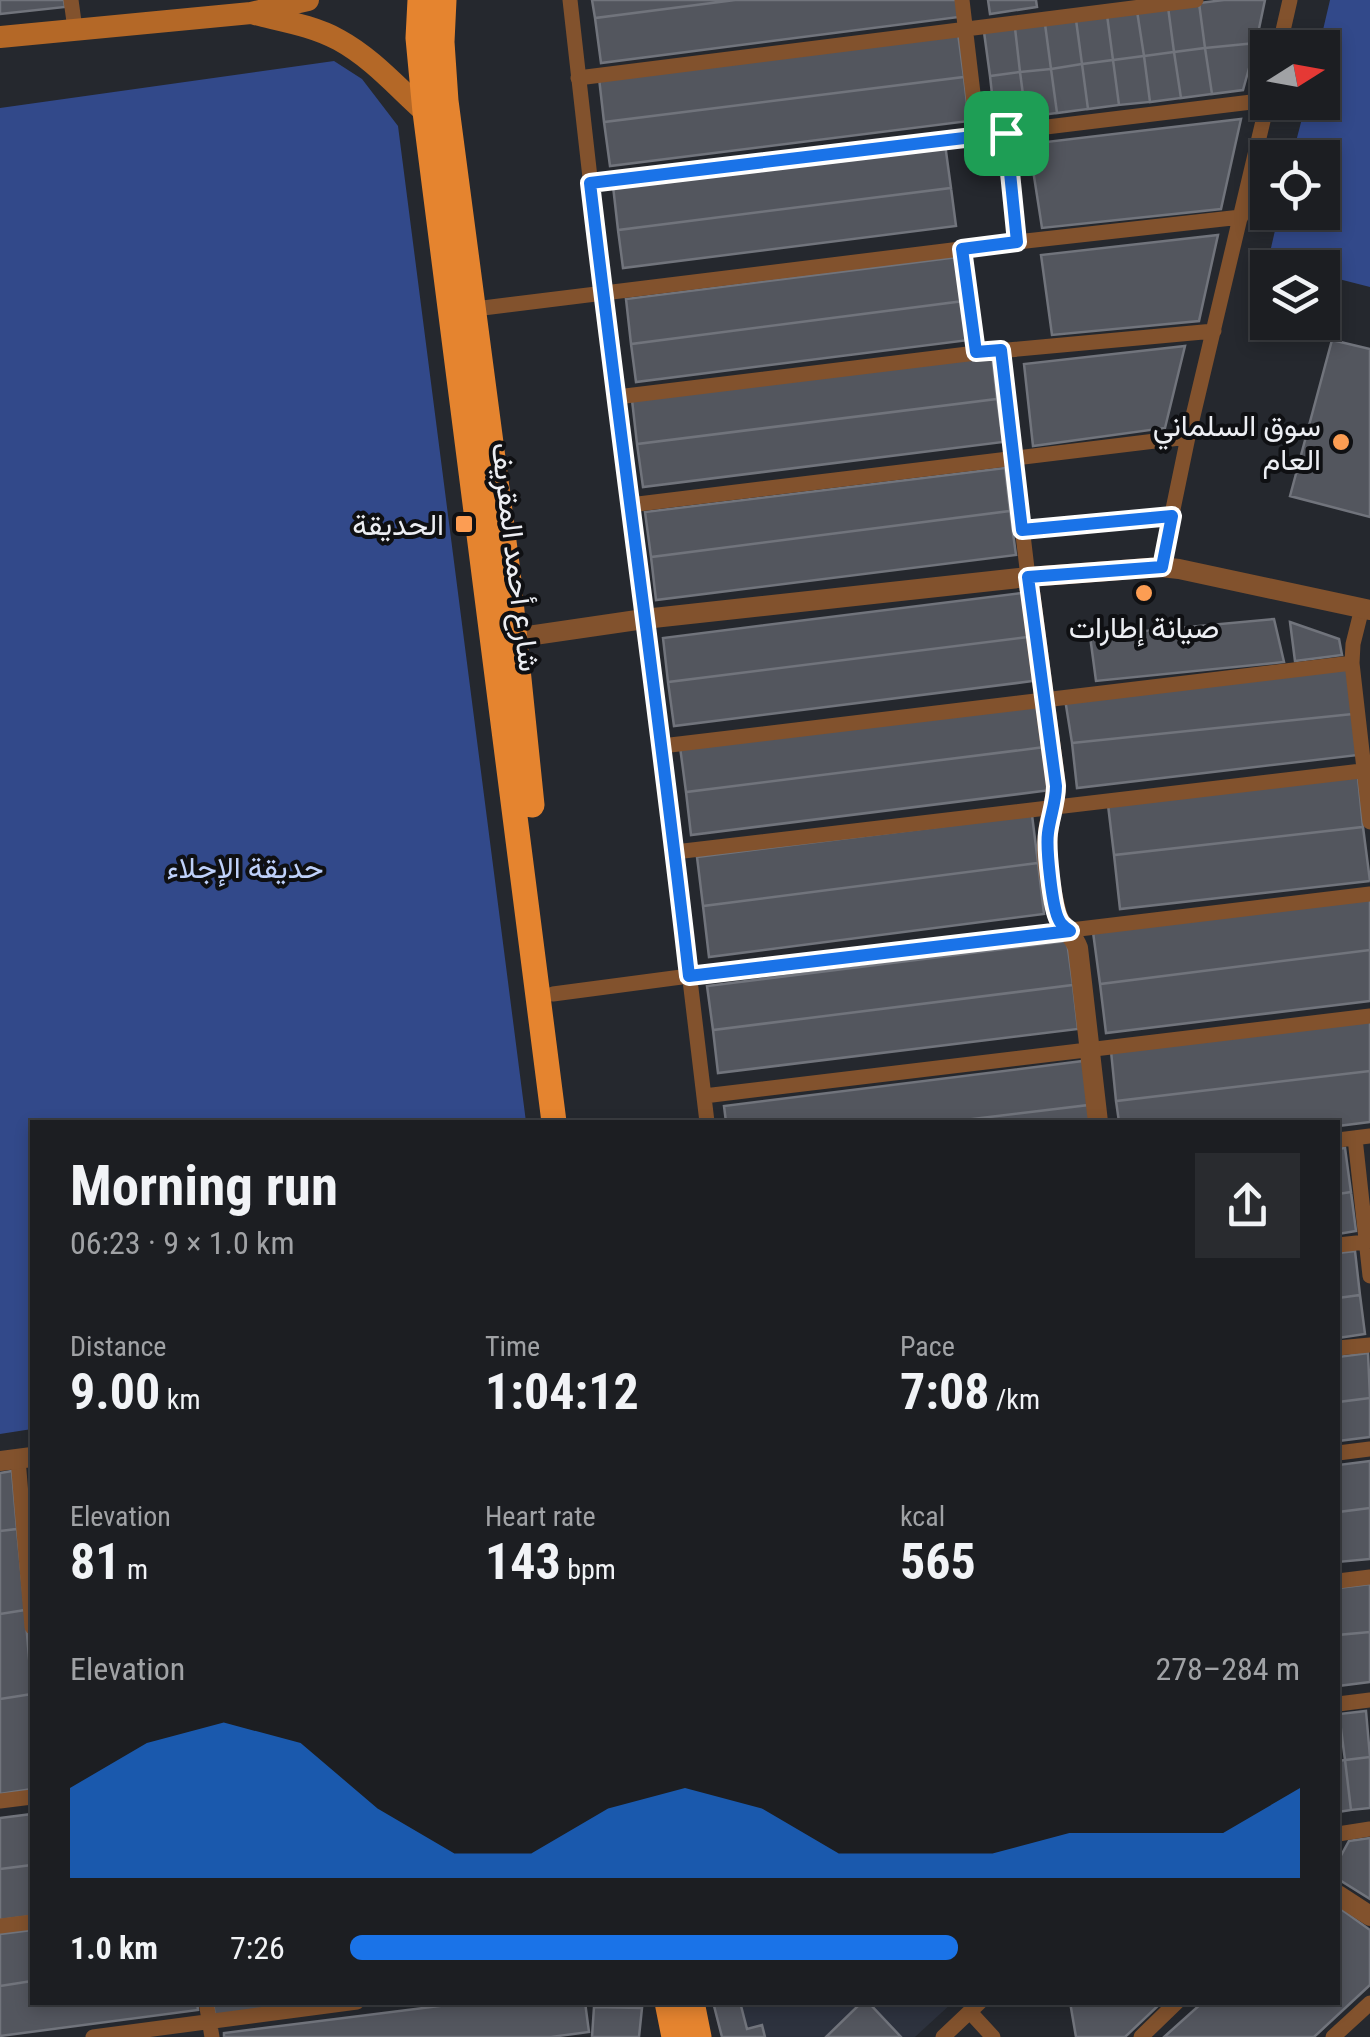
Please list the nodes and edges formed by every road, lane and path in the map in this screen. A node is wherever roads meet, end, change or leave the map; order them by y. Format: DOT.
graph roads {
  1 [pos="72,0"];
  2 [pos="308,0"];
  3 [pos="420,0"];
  4 [pos="444,0"];
  5 [pos="570,0"];
  6 [pos="962,0"];
  7 [pos="1196,0"];
  8 [pos="1290,0"];
  9 [pos="251,14"];
  10 [pos="75,29"];
  11 [pos="966,29"];
  12 [pos="1283,30"];
  13 [pos="0,37"];
  14 [pos="578,78"];
  15 [pos="1250,102"];
  16 [pos="425,112"];
  17 [pos="1263,120"];
  18 [pos="1006,133"];
  19 [pos="978,136"];
  20 [pos="590,183"];
  21 [pos="1241,217"];
  22 [pos="1017,242"];
  23 [pos="962,249"];
  24 [pos="603,293"];
  25 [pos="475,309"];
  26 [pos="1214,331"];
  27 [pos="1001,350"];
  28 [pos="976,352"];
  29 [pos="616,397"];
  30 [pos="1188,437"];
  31 [pos="1014,459"];
  32 [pos="630,506"];
  33 [pos="1172,516"];
  34 [pos="1022,530"];
  35 [pos="1162,567"];
  36 [pos="1028,577"];
  37 [pos="1366,609"];
  38 [pos="644,619"];
  39 [pos="504,640"];
  40 [pos="1352,663"];
  41 [pos="1043,700"];
  42 [pos="662,746"];
  43 [pos="1367,770"];
  44 [pos="1054,806"];
  45 [pos="1370,822"];
  46 [pos="675,852"];
  47 [pos="1370,894"];
  48 [pos="1070,931"];
  49 [pos="689,976"];
  50 [pos="553,994"];
  51 [pos="1370,1016"];
  52 [pos="1088,1050"];
  53 [pos="704,1096"];
  54 [pos="554,1120"];
  55 [pos="572,1120"];
  56 [pos="707,1120"];
  57 [pos="1098,1120"];
  58 [pos="1362,1137"];
  59 [pos="1366,1242"];
  60 [pos="1340,1246"];
  61 [pos="1370,1276"];
  62 [pos="1370,1344"];
  63 [pos="1340,1348"];
  64 [pos="1370,1449"];
  65 [pos="1340,1453"];
  66 [pos="17,1459"];
  67 [pos="1370,1577"];
  68 [pos="1340,1580"];
  69 [pos="30,1605"];
  70 [pos="1370,1700"];
  71 [pos="1340,1704"];
  72 [pos="30,1797"];
  73 [pos="0,1802"];
  74 [pos="1370,1829"];
  75 [pos="1340,1834"];
  76 [pos="1340,1896"];
  77 [pos="1370,1916"];
  78 [pos="30,1922"];
  79 [pos="0,1926"];
  80 [pos="1370,2003"];
  81 [pos="341,2005"];
  82 [pos="668,2005"];
  83 [pos="693,2005"];
  84 [pos="1174,2005"];
  85 [pos="975,2007"];
  86 [pos="211,2029"];
  87 [pos="93,2037"];
  88 [pos="674,2037"];
  89 [pos="698,2037"];
  90 [pos="943,2037"];
  91 [pos="993,2037"];
  92 [pos="1141,2037"];
  93 [pos="1333,2037"];
  1 -- 10 [label="street"];
  2 -- 9 [label="main road"];
  3 -- 16 [label="highway, شارع أحمد المقريف"];
  4 -- 25 [label="highway, شارع أحمد المقريف"];
  5 -- 14 [label="street"];
  6 -- 11 [label="street"];
  7 -- 11 [label="street"];
  8 -- 12 [label="street"];
  9 -- 10 [label="main road"];
  9 -- 16 [label="main road"];
  10 -- 13 [label="main road"];
  11 -- 14 [label="street"];
  11 -- 19 [label="street"];
  14 -- 20 [label="street"];
  15 -- 18 [label="street"];
  16 -- 39 [label="highway, شارع أحمد المقريف"];
  17 -- 21 [label="street"];
  18 -- 19 [label="street"];
  18 -- 22 [label="street"];
  19 -- 20 [label="street"];
  20 -- 24 [label="street"];
  21 -- 22 [label="street"];
  21 -- 26 [label="street"];
  22 -- 23 [label="street"];
  23 -- 24 [label="street"];
  23 -- 28 [label="street"];
  24 -- 25 [label="street"];
  24 -- 29 [label="street"];
  25 -- 39 [label="highway, شارع أحمد المقريف"];
  26 -- 27 [label="street"];
  26 -- 30 [label="street"];
  27 -- 28 [label="street"];
  27 -- 31 [label="street"];
  28 -- 29 [label="street"];
  29 -- 32 [label="street"];
  30 -- 31 [label="street"];
  30 -- 33 [label="street"];
  31 -- 32 [label="street"];
  31 -- 34 [label="street"];
  32 -- 38 [label="street"];
  33 -- 34 [label="street"];
  33 -- 35 [label="street"];
  34 -- 36 [label="street"];
  35 -- 36 [label="street"];
  35 -- 37 [label="street"];
  36 -- 38 [label="street"];
  36 -- 41 [label="street"];
  37 -- 40 [label="street"];
  38 -- 39 [label="street"];
  38 -- 42 [label="street"];
  39 -- 50 [label="highway, شارع أحمد المقريف"];
  39 -- 54 [label="highway, شارع أحمد المقريف"];
  40 -- 41 [label="street"];
  40 -- 43 [label="street"];
  41 -- 42 [label="street"];
  41 -- 44 [label="street"];
  42 -- 46 [label="street"];
  43 -- 44 [label="street"];
  43 -- 45 [label="street"];
  44 -- 46 [label="street"];
  44 -- 48 [label="street"];
  46 -- 49 [label="street"];
  47 -- 48 [label="street"];
  48 -- 49 [label="street"];
  48 -- 52 [label="street"];
  49 -- 50 [label="street"];
  49 -- 53 [label="street"];
  50 -- 55 [label="highway, شارع أحمد المقريف"];
  51 -- 52 [label="street"];
  52 -- 53 [label="street"];
  52 -- 57 [label="street"];
  53 -- 56 [label="street"];
  58 -- 59 [label="street"];
  59 -- 60 [label="street"];
  59 -- 61 [label="street"];
  62 -- 63 [label="street"];
  64 -- 65 [label="street"];
  66 -- 69 [label="street"];
  67 -- 68 [label="street"];
  70 -- 71 [label="street"];
  72 -- 73 [label="street"];
  74 -- 75 [label="street"];
  76 -- 77 [label="street"];
  78 -- 79 [label="street"];
  80 -- 93 [label="street"];
  81 -- 86 [label="street"];
  82 -- 88 [label="highway"];
  83 -- 89 [label="highway"];
  84 -- 92 [label="street"];
  85 -- 90 [label="street"];
  85 -- 91 [label="street"];
  86 -- 87 [label="street"];
}
